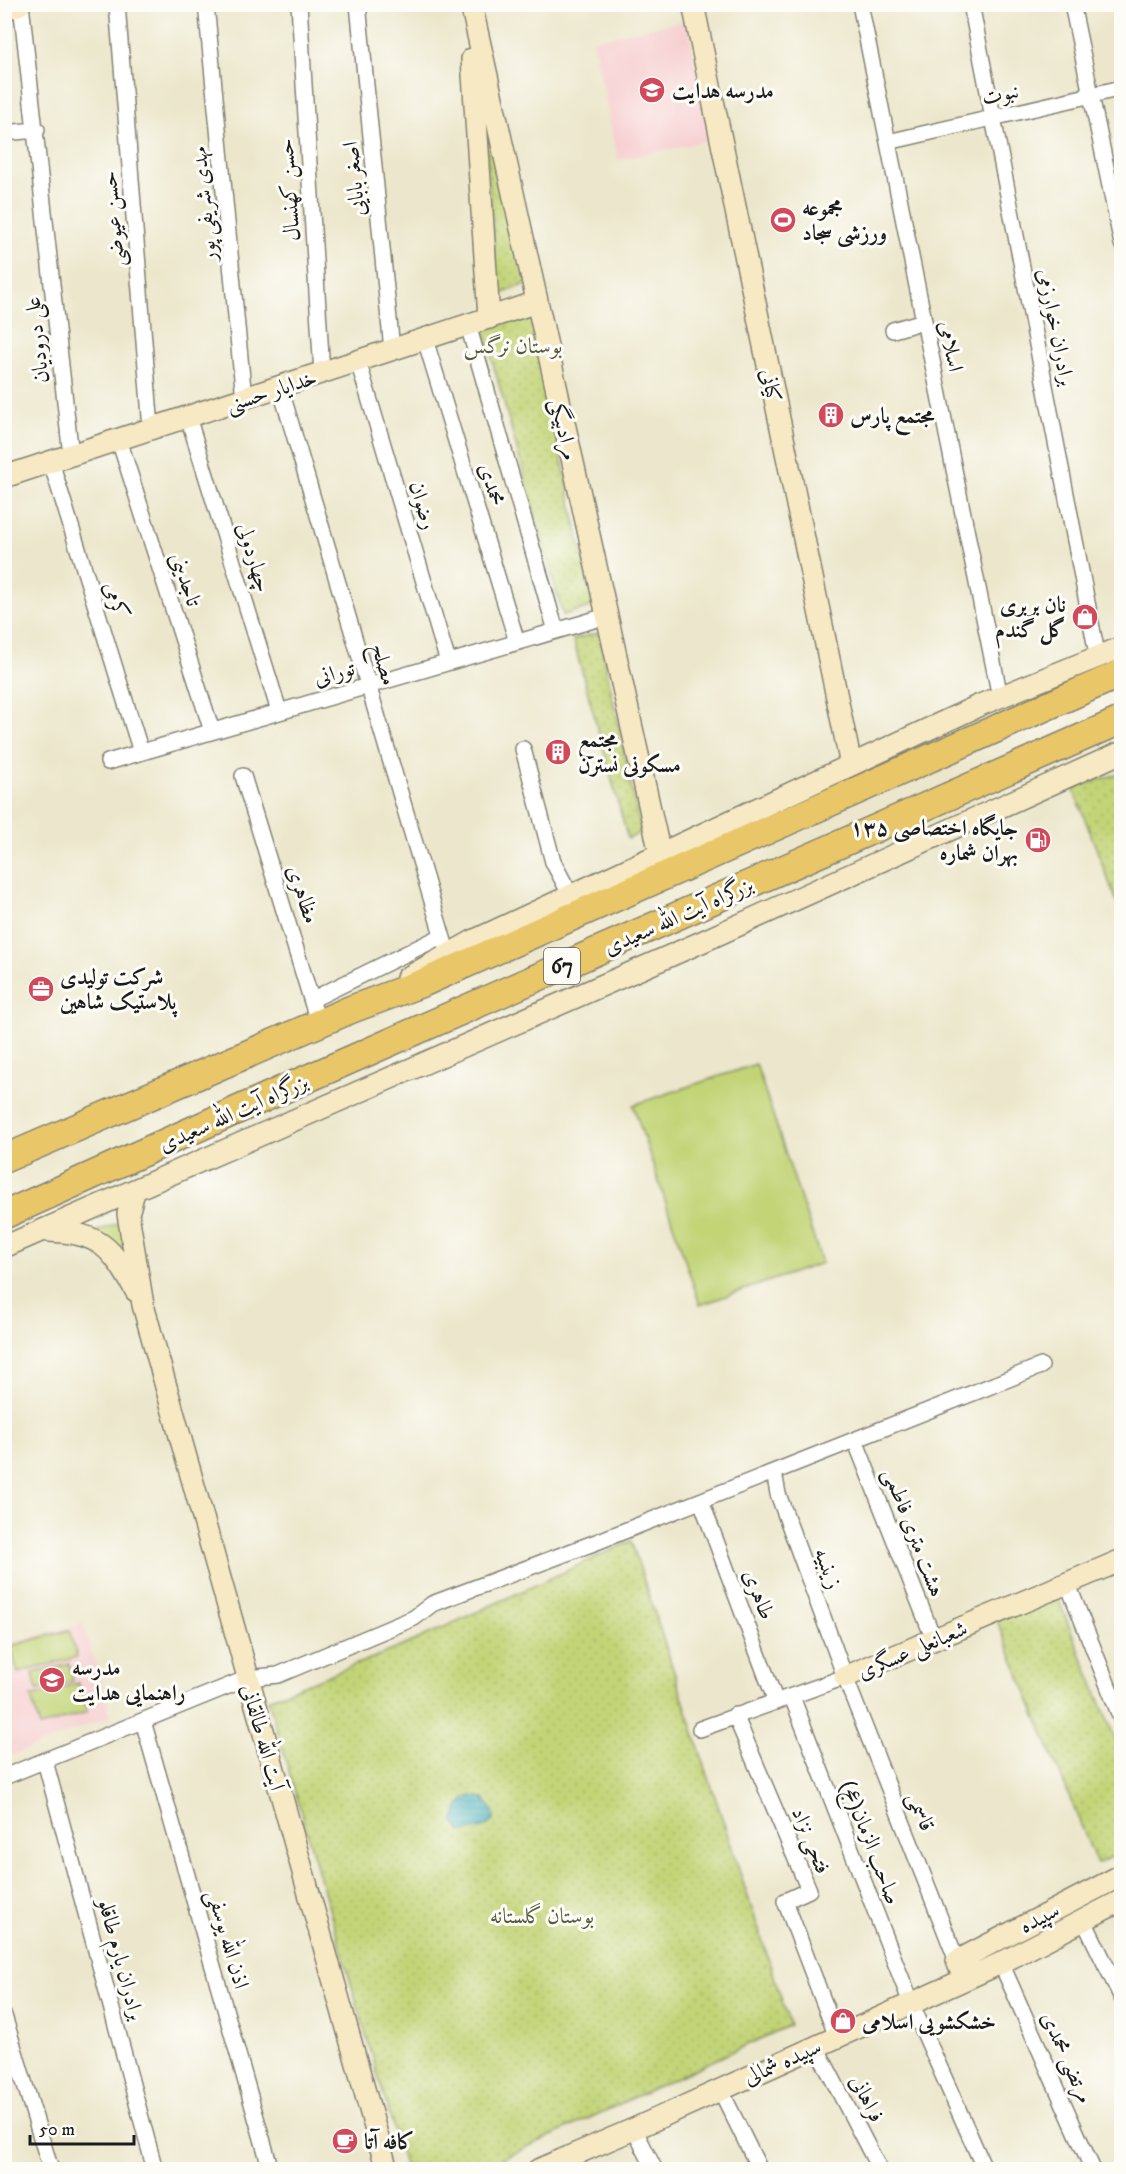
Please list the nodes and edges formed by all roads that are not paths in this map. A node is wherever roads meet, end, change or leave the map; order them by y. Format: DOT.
graph roads {
  1 [pos="20,4"];
  2 [pos="117,4"];
  3 [pos="206,4"];
  4 [pos="299,4"];
  5 [pos="358,4"];
  6 [pos="470,4"];
  7 [pos="693,4"];
  8 [pos="860,4"];
  9 [pos="971,4"];
  10 [pos="1072,4"];
  11 [pos="4,10"];
  12 [pos="1122,88"];
  13 [pos="1091,95"];
  14 [pos="993,118"];
  15 [pos="37,130"];
  16 [pos="4,133"];
  17 [pos="888,142"];
  18 [pos="1122,244"];
  19 [pos="537,302"];
  20 [pos="489,318"];
  21 [pos="924,321"];
  22 [pos="468,325"];
  23 [pos="893,330"];
  24 [pos="425,339"];
  25 [pos="392,350"];
  26 [pos="357,361"];
  27 [pos="322,373"];
  28 [pos="280,387"];
  29 [pos="244,399"];
  30 [pos="188,417"];
  31 [pos="151,429"];
  32 [pos="119,440"];
  33 [pos="71,456"];
  34 [pos="51,462"];
  35 [pos="4,477"];
  36 [pos="607,616"];
  37 [pos="556,631"];
  38 [pos="517,642"];
  39 [pos="1122,647"];
  40 [pos="1098,659"];
  41 [pos="448,662"];
  42 [pos="1122,673"];
  43 [pos="368,686"];
  44 [pos="1000,697"];
  45 [pos="279,711"];
  46 [pos="1122,720"];
  47 [pos="212,731"];
  48 [pos="523,749"];
  49 [pos="141,752"];
  50 [pos="1119,754"];
  51 [pos="108,762"];
  52 [pos="851,765"];
  53 [pos="243,776"];
  54 [pos="660,854"];
  55 [pos="571,896"];
  56 [pos="445,945"];
  57 [pos="352,1009"];
  58 [pos="316,1012"];
  59 [pos="4,1159"];
  60 [pos="134,1192"];
  61 [pos="4,1215"];
  62 [pos="42,1231"];
  63 [pos="4,1247"];
  64 [pos="144,1305"];
  65 [pos="1041,1366"];
  66 [pos="855,1440"];
  67 [pos="774,1472"];
  68 [pos="701,1501"];
  69 [pos="1122,1560"];
  70 [pos="1067,1582"];
  71 [pos="934,1640"];
  72 [pos="845,1677"];
  73 [pos="248,1678"];
  74 [pos="792,1697"];
  75 [pos="776,1702"];
  76 [pos="735,1715"];
  77 [pos="143,1721"];
  78 [pos="1122,1721"];
  79 [pos="700,1730"];
  80 [pos="45,1761"];
  81 [pos="4,1777"];
  82 [pos="1122,1875"];
  83 [pos="1122,1900"];
  84 [pos="1083,1919"];
  85 [pos="1000,1963"];
  86 [pos="960,1970"];
  87 [pos="1122,1998"];
  88 [pos="911,2003"];
  89 [pos="4,2016"];
  90 [pos="837,2037"];
  91 [pos="816,2047"];
  92 [pos="720,2089"];
  93 [pos="634,2129"];
  94 [pos="51,2169"];
  95 [pos="155,2169"];
  96 [pos="272,2169"];
  97 [pos="387,2169"];
  98 [pos="542,2169"];
  99 [pos="656,2169"];
  100 [pos="760,2169"];
  101 [pos="880,2169"];
  102 [pos="985,2169"];
  103 [pos="1094,2169"];
  1 -- 11 [label="main road"];
  1 -- 15 [label="street, علی درودیان"];
  2 -- 31 [label="street, حسن عیوضی"];
  3 -- 29 [label="street, مهدی شریفی پور"];
  4 -- 27 [label="street, حسن کهنسال"];
  5 -- 25 [label="street, اصغر بابایی"];
  6 -- 19 [label="main road, مرادبیگی"];
  6 -- 20 [label="main road, مرادبیگی"];
  7 -- 52 [label="main road, کیانی"];
  8 -- 17 [label="street, اسلامی"];
  9 -- 14 [label="street, برادران خوارزمی"];
  10 -- 13 [label="street"];
  12 -- 13 [label="street, نبوت"];
  13 -- 14 [label="street, نبوت"];
  13 -- 18 [label="street"];
  14 -- 17 [label="street, نبوت"];
  14 -- 40 [label="street, برادران خوارزمی"];
  15 -- 16 [label="street"];
  15 -- 33 [label="street, علی درودیان"];
  17 -- 21 [label="street, اسلامی"];
  19 -- 20 [label="main road, خدایار حسنی"];
  19 -- 36 [label="main road, مرادبیگی"];
  20 -- 22 [label="main road, خدایار حسنی"];
  21 -- 23 [label="street"];
  21 -- 44 [label="street, اسلامی"];
  22 -- 24 [label="main road, خدایار حسنی"];
  22 -- 37 [label="street"];
  24 -- 25 [label="main road, خدایار حسنی"];
  24 -- 38 [label="street, محمدی"];
  25 -- 26 [label="main road, خدایار حسنی"];
  26 -- 27 [label="main road, خدایار حسنی"];
  26 -- 41 [label="street, رضوان"];
  27 -- 28 [label="main road, خدایار حسنی"];
  28 -- 29 [label="main road, خدایار حسنی"];
  28 -- 43 [label="street, مصلح"];
  29 -- 30 [label="main road, خدایار حسنی"];
  30 -- 31 [label="main road, خدایار حسنی"];
  30 -- 45 [label="street, چهاردولی"];
  31 -- 32 [label="main road, خدایار حسنی"];
  32 -- 33 [label="main road, خدایار حسنی"];
  32 -- 47 [label="street, تاجدینی"];
  33 -- 34 [label="main road, خدایار حسنی"];
  34 -- 35 [label="main road, خدایار حسنی"];
  34 -- 49 [label="street, کرمی"];
  36 -- 37 [label="street, تورانی"];
  36 -- 54 [label="main road, مرادبیگی"];
  37 -- 38 [label="street, تورانی"];
  38 -- 41 [label="street, تورانی"];
  39 -- 40 [label="main road"];
  40 -- 44 [label="main road"];
  41 -- 43 [label="street, تورانی"];
  42 -- 57 [label="highway, بزرگراه آیت الله سعیدی / 67"];
  43 -- 45 [label="street, تورانی"];
  43 -- 56 [label="street, مصلح"];
  44 -- 52 [label="main road"];
  45 -- 47 [label="street, تورانی"];
  46 -- 61 [label="highway, بزرگراه آیت الله سعیدی / 67"];
  47 -- 49 [label="street, تورانی"];
  48 -- 55 [label="street"];
  49 -- 51 [label="street, تورانی"];
  50 -- 60 [label="main road"];
  52 -- 54 [label="main road"];
  53 -- 58 [label="street, مظاهری"];
  54 -- 55 [label="main road"];
  55 -- 56 [label="main road"];
  56 -- 57 [label="main road"];
  56 -- 58 [label="street"];
  57 -- 58 [label="highway, بزرگراه آیت الله سعیدی / 67"];
  58 -- 59 [label="highway, بزرگراه آیت الله سعیدی / 67"];
  60 -- 62 [label="main road"];
  60 -- 64 [label="main road, آیت الله طالقانی"];
  62 -- 63 [label="main road"];
  62 -- 64 [label="main road, آیت الله طالقانی"];
  64 -- 73 [label="main road, آیت الله طالقانی"];
  65 -- 66 [label="street"];
  66 -- 67 [label="street"];
  66 -- 71 [label="street, هشت متری فاطمی"];
  67 -- 68 [label="street"];
  67 -- 72 [label="street, زینبیه"];
  68 -- 73 [label="street"];
  68 -- 75 [label="street, طاهری"];
  69 -- 70 [label="main road, شعبانعلی عسگری"];
  70 -- 71 [label="main road, شعبانعلی عسگری"];
  70 -- 78 [label="street"];
  71 -- 72 [label="main road, شعبانعلی عسگری"];
  72 -- 74 [label="street, شعبانعلی عسگری"];
  72 -- 86 [label="street, قاسمی"];
  73 -- 77 [label="street"];
  73 -- 97 [label="main road, آیت الله طالقانی"];
  74 -- 75 [label="street, شعبانعلی عسگری"];
  74 -- 88 [label="street, صاحب الزمان(عج)"];
  75 -- 76 [label="street, شعبانعلی عسگری"];
  76 -- 79 [label="street, شعبانعلی عسگری"];
  76 -- 90 [label="street, فتحی نزاد"];
  77 -- 80 [label="street"];
  77 -- 96 [label="street, اذن الله یوسفی"];
  80 -- 81 [label="street"];
  80 -- 95 [label="street, برادران یارم طاقلو"];
  82 -- 86 [label="main road, سپیده"];
  83 -- 84 [label="main road, سپیده شمالی"];
  84 -- 85 [label="main road, سپیده شمالی"];
  84 -- 87 [label="street"];
  85 -- 86 [label="main road, سپیده شمالی"];
  85 -- 103 [label="street, مرتضی محمدی"];
  86 -- 88 [label="main road, سپیده شمالی"];
  88 -- 90 [label="main road, سپیده شمالی"];
  88 -- 102 [label="street, صاحب الزمان(عج)"];
  89 -- 94 [label="street"];
  90 -- 91 [label="main road, سپیده شمالی"];
  91 -- 92 [label="main road, سپیده شمالی"];
  91 -- 101 [label="street, فراهانی"];
  92 -- 93 [label="main road, سپیده شمالی"];
  92 -- 100 [label="street"];
  93 -- 98 [label="main road, سپیده شمالی"];
  93 -- 99 [label="street"];
}
